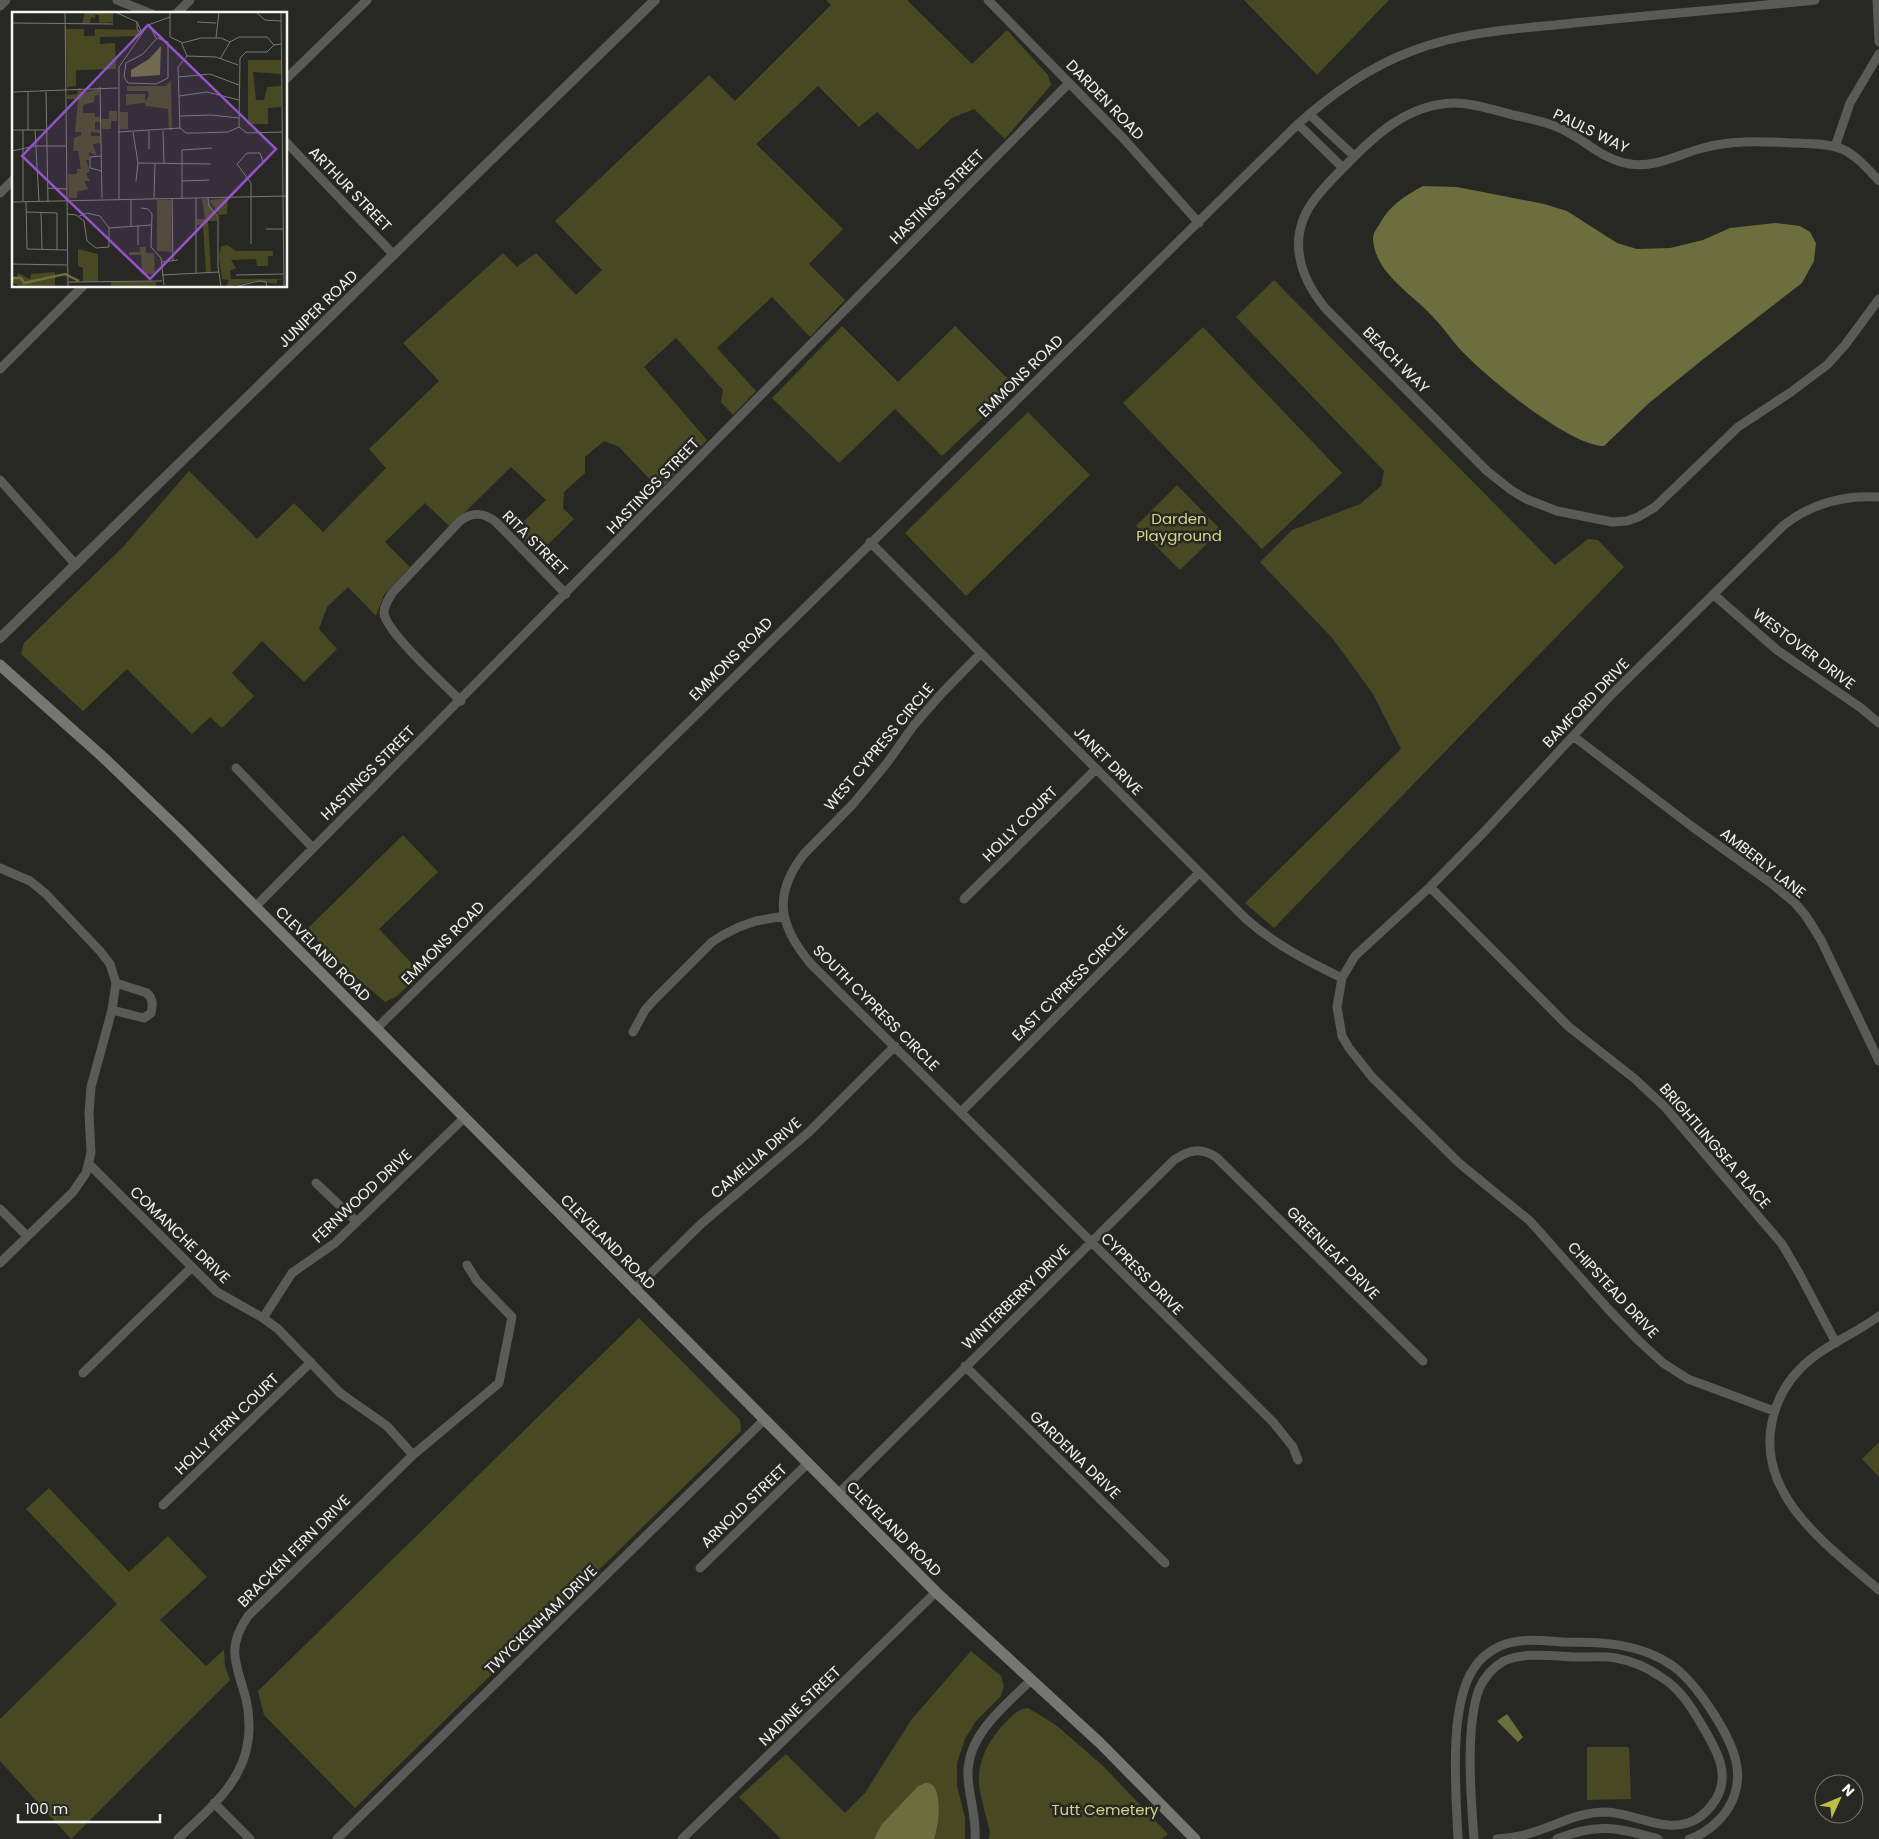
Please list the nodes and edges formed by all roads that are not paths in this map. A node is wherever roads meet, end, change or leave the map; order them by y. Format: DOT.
graph roads {
  1 [pos="6,0"];
  2 [pos="117,0"];
  3 [pos="190,0"];
  4 [pos="367,0"];
  5 [pos="655,0"];
  6 [pos="988,0"];
  7 [pos="1815,0"];
  8 [pos="1877,0"];
  9 [pos="1777,2"];
  10 [pos="1762,3"];
  11 [pos="0,6"];
  12 [pos="147,12"];
  13 [pos="178,12"];
  14 [pos="1879,42"];
  15 [pos="1879,54"];
  16 [pos="288,78"];
  17 [pos="1069,83"];
  18 [pos="1309,114"];
  19 [pos="1298,124"];
  20 [pos="288,144"];
  21 [pos="1835,147"];
  22 [pos="1354,156"];
  23 [pos="1343,168"];
  24 [pos="12,181"];
  25 [pos="1879,181"];
  26 [pos="0,193"];
  27 [pos="1199,223"];
  28 [pos="394,255"];
  29 [pos="81,288"];
  30 [pos="1879,299"];
  31 [pos="0,369"];
  32 [pos="0,480"];
  33 [pos="1879,497"];
  34 [pos="870,542"];
  35 [pos="76,565"];
  36 [pos="566,594"];
  37 [pos="1713,594"];
  38 [pos="0,638"];
  39 [pos="981,653"];
  40 [pos="0,665"];
  41 [pos="461,701"];
  42 [pos="1879,723"];
  43 [pos="1573,736"];
  44 [pos="236,768"];
  45 [pos="1096,769"];
  46 [pos="313,848"];
  47 [pos="0,868"];
  48 [pos="1199,873"];
  49 [pos="1430,887"];
  50 [pos="964,899"];
  51 [pos="255,907"];
  52 [pos="784,916"];
  53 [pos="1342,978"];
  54 [pos="116,983"];
  55 [pos="112,1010"];
  56 [pos="376,1029"];
  57 [pos="633,1032"];
  58 [pos="895,1046"];
  59 [pos="1879,1061"];
  60 [pos="961,1112"];
  61 [pos="464,1118"];
  62 [pos="1223,1164"];
  63 [pos="90,1165"];
  64 [pos="316,1183"];
  65 [pos="0,1209"];
  66 [pos="357,1222"];
  67 [pos="27,1236"];
  68 [pos="1091,1243"];
  69 [pos="0,1263"];
  70 [pos="467,1265"];
  71 [pos="192,1267"];
  72 [pos="634,1290"];
  73 [pos="1879,1316"];
  74 [pos="263,1318"];
  75 [pos="1836,1343"];
  76 [pos="1423,1361"];
  77 [pos="311,1362"];
  78 [pos="965,1366"];
  79 [pos="83,1372"];
  80 [pos="1774,1411"];
  81 [pos="764,1420"];
  82 [pos="413,1455"];
  83 [pos="1298,1460"];
  84 [pos="807,1464"];
  85 [pos="838,1494"];
  86 [pos="163,1505"];
  87 [pos="1165,1563"];
  88 [pos="700,1568"];
  89 [pos="1879,1590"];
  90 [pos="936,1592"];
  91 [pos="1031,1680"];
  92 [pos="214,1803"];
  93 [pos="178,1839"];
  94 [pos="250,1839"];
  95 [pos="337,1839"];
  96 [pos="682,1839"];
  97 [pos="975,1839"];
  98 [pos="1195,1839"];
  99 [pos="1458,1839"];
  100 [pos="1474,1839"];
  101 [pos="1498,1839"];
  102 [pos="1557,1839"];
  103 [pos="1658,1839"];
  104 [pos="1688,1839"];
  1 -- 11 [label="street"];
  2 -- 12 [label="street"];
  3 -- 13 [label="street"];
  4 -- 16 [label="street"];
  5 -- 28 [label="street, JUNIPER ROAD"];
  6 -- 17 [label="street, DARDEN ROAD"];
  7 -- 9 [label="street, EMMONS ROAD"];
  8 -- 14 [label="street"];
  9 -- 10 [label="street, EMMONS ROAD"];
  10 -- 18 [label="street, EMMONS ROAD"];
  15 -- 21 [label="street"];
  17 -- 27 [label="street, DARDEN ROAD"];
  17 -- 36 [label="street, HASTINGS STREET"];
  18 -- 19 [label="street, EMMONS ROAD"];
  18 -- 22 [label="street"];
  19 -- 23 [label="street"];
  19 -- 27 [label="street, EMMONS ROAD"];
  20 -- 28 [label="street, ARTHUR STREET"];
  21 -- 22 [label="street, PAULS WAY"];
  21 -- 25 [label="street, PAULS WAY"];
  22 -- 23 [label="street, BEACH WAY"];
  23 -- 30 [label="street, BEACH WAY"];
  24 -- 26 [label="street"];
  27 -- 34 [label="street, EMMONS ROAD"];
  28 -- 35 [label="street, JUNIPER ROAD"];
  29 -- 31 [label="street"];
  32 -- 35 [label="street"];
  33 -- 37 [label="street, BAMFORD DRIVE"];
  34 -- 39 [label="street, JANET DRIVE"];
  34 -- 56 [label="street, EMMONS ROAD"];
  35 -- 38 [label="street, JUNIPER ROAD"];
  36 -- 41 [label="street, HASTINGS STREET"];
  36 -- 41 [label="street, RITA STREET"];
  37 -- 42 [label="street, WESTOVER DRIVE"];
  37 -- 43 [label="street, BAMFORD DRIVE"];
  39 -- 45 [label="street, JANET DRIVE"];
  39 -- 52 [label="street, WEST CYPRESS CIRCLE"];
  40 -- 51 [label="main road, CLEVELAND ROAD"];
  41 -- 46 [label="street, HASTINGS STREET"];
  43 -- 49 [label="street, BAMFORD DRIVE"];
  43 -- 59 [label="street, AMBERLY LANE"];
  44 -- 46 [label="street"];
  45 -- 48 [label="street, JANET DRIVE"];
  45 -- 50 [label="street, HOLLY COURT"];
  46 -- 51 [label="street, HASTINGS STREET"];
  47 -- 54 [label="street"];
  48 -- 53 [label="street, JANET DRIVE"];
  48 -- 60 [label="street, EAST CYPRESS CIRCLE"];
  49 -- 53 [label="street, BAMFORD DRIVE"];
  49 -- 75 [label="street, BRIGHTLINGSEA PLACE"];
  51 -- 56 [label="main road, CLEVELAND ROAD"];
  52 -- 57 [label="street"];
  52 -- 58 [label="street, SOUTH CYPRESS CIRCLE"];
  53 -- 80 [label="street, CHIPSTEAD DRIVE"];
  54 -- 55 [label="street"];
  54 -- 55 [label="street"];
  55 -- 63 [label="street"];
  56 -- 61 [label="main road, CLEVELAND ROAD"];
  58 -- 60 [label="street, SOUTH CYPRESS CIRCLE"];
  58 -- 72 [label="street, CAMELLIA DRIVE"];
  60 -- 68 [label="street, CYPRESS DRIVE"];
  61 -- 66 [label="street, FERNWOOD DRIVE"];
  61 -- 72 [label="main road, CLEVELAND ROAD"];
  62 -- 68 [label="street, WINTERBERRY DRIVE"];
  62 -- 76 [label="street, GREENLEAF DRIVE"];
  63 -- 67 [label="street"];
  63 -- 71 [label="street, COMANCHE DRIVE"];
  64 -- 66 [label="street"];
  65 -- 67 [label="street"];
  66 -- 74 [label="street, FERNWOOD DRIVE"];
  67 -- 69 [label="street"];
  68 -- 78 [label="street, WINTERBERRY DRIVE"];
  68 -- 83 [label="street, CYPRESS DRIVE"];
  70 -- 82 [label="street, BRACKEN FERN DRIVE"];
  71 -- 74 [label="street, COMANCHE DRIVE"];
  71 -- 79 [label="street"];
  72 -- 81 [label="main road, CLEVELAND ROAD"];
  73 -- 75 [label="street"];
  74 -- 77 [label="street, COMANCHE DRIVE"];
  75 -- 80 [label="street"];
  77 -- 82 [label="street, COMANCHE DRIVE"];
  77 -- 86 [label="street, HOLLY FERN COURT"];
  78 -- 85 [label="street, WINTERBERRY DRIVE"];
  78 -- 87 [label="street, GARDENIA DRIVE"];
  80 -- 89 [label="street"];
  81 -- 84 [label="main road, CLEVELAND ROAD"];
  81 -- 95 [label="street, TWYCKENHAM DRIVE"];
  82 -- 92 [label="street, BRACKEN FERN DRIVE"];
  84 -- 85 [label="main road, CLEVELAND ROAD"];
  84 -- 88 [label="street, ARNOLD STREET"];
  85 -- 90 [label="main road, CLEVELAND ROAD"];
  90 -- 91 [label="main road, CLEVELAND ROAD"];
  90 -- 96 [label="street, NADINE STREET"];
  91 -- 97 [label="street"];
  91 -- 98 [label="main road, CLEVELAND ROAD"];
  92 -- 93 [label="street, BRACKEN FERN DRIVE"];
  92 -- 94 [label="street"];
  99 -- 104 [label="street"];
  100 -- 101 [label="street"];
  102 -- 103 [label="street"];
}
